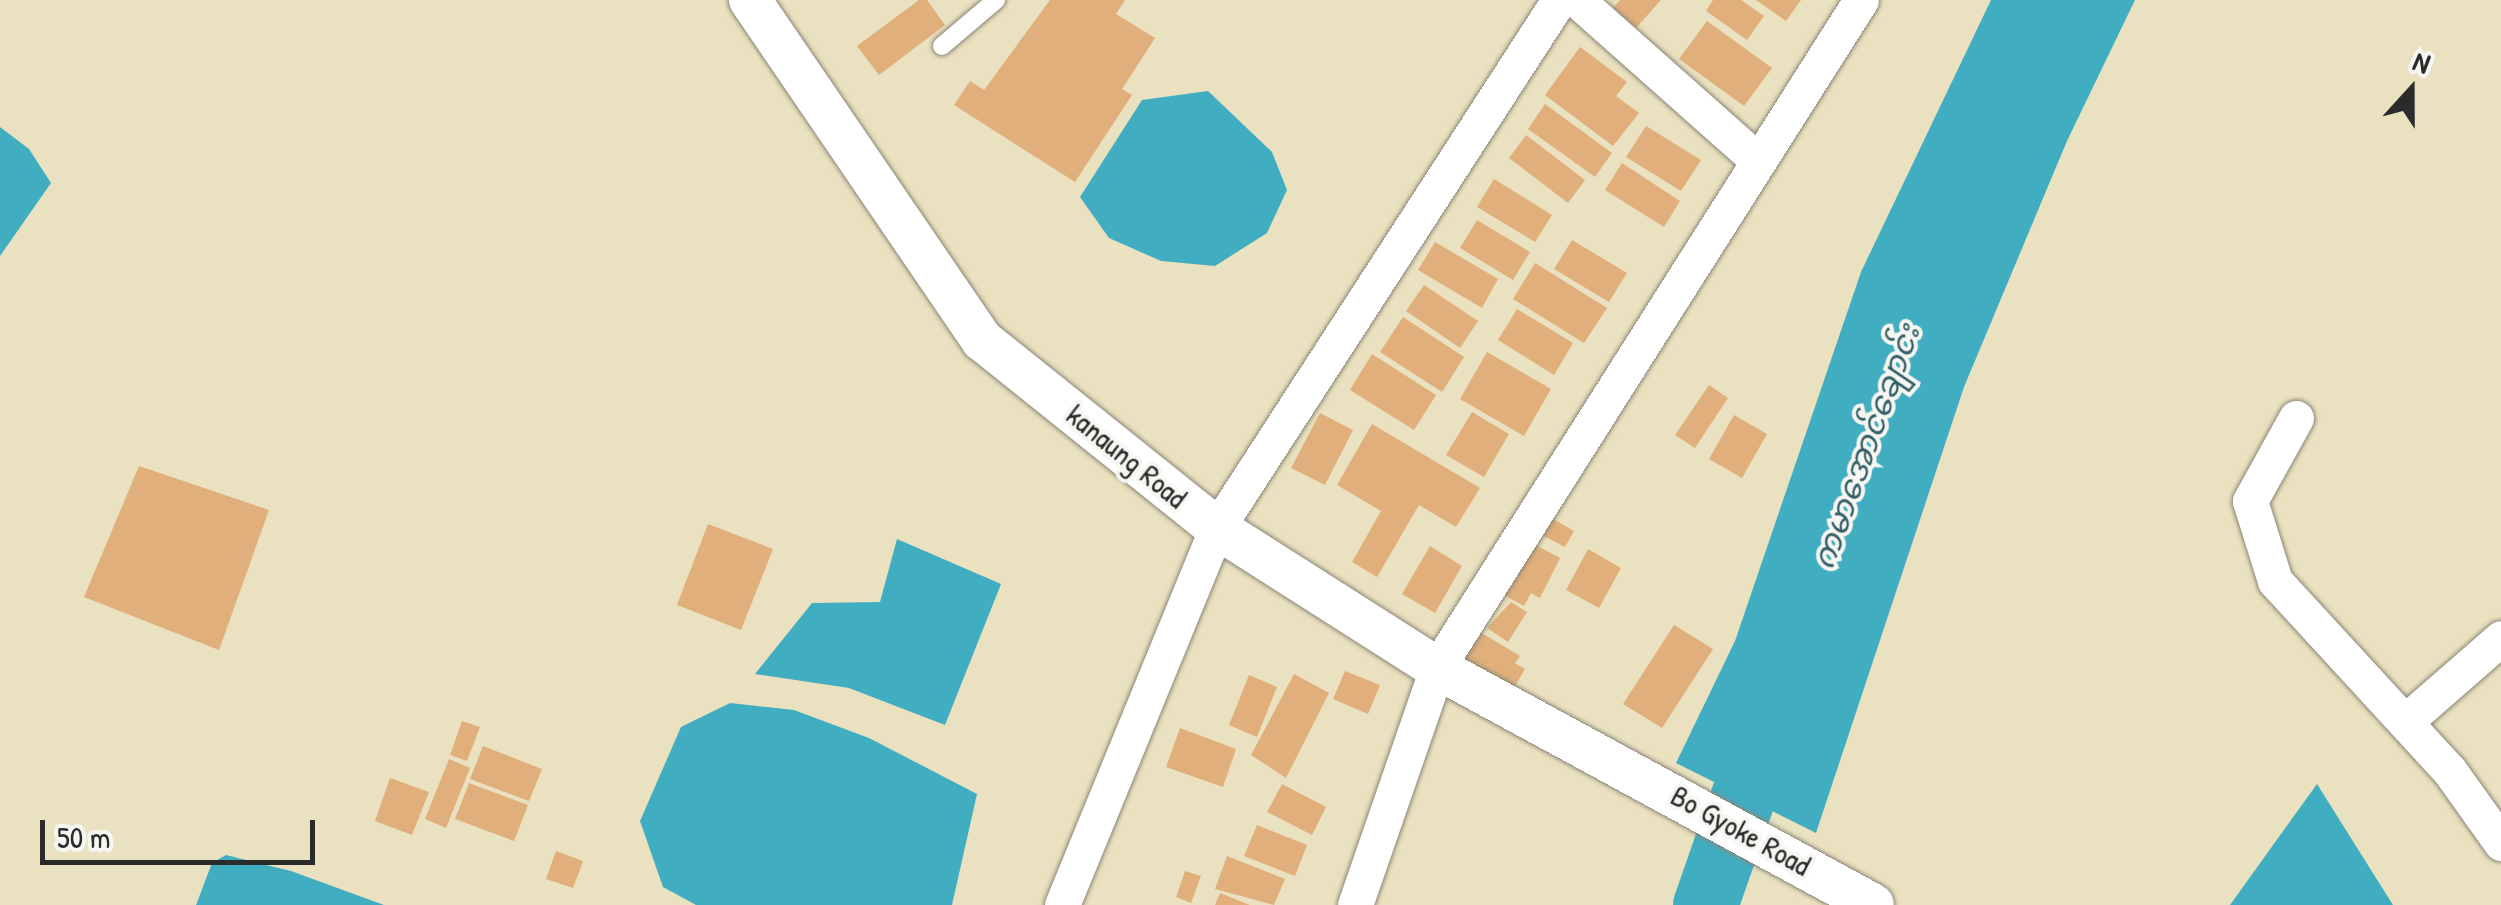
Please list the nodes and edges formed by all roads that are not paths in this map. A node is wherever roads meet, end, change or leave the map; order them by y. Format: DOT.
graph roads {
  1 [pos="750,0"];
  2 [pos="996,0"];
  3 [pos="1559,0"];
  4 [pos="1578,0"];
  5 [pos="1862,0"];
  6 [pos="942,46"];
  7 [pos="1757,160"];
  8 [pos="2296,418"];
  9 [pos="1217,528"];
  10 [pos="2501,638"];
  11 [pos="1437,668"];
  12 [pos="2406,721"];
  13 [pos="1633,770"];
  14 [pos="2501,844"];
  15 [pos="1862,898"];
  16 [pos="1062,905"];
  17 [pos="1355,905"];
  1 -- 9 [label="street, kanaung Road"];
  2 -- 6 [label="lane"];
  3 -- 9 [label="street"];
  4 -- 7 [label="street"];
  5 -- 7 [label="street"];
  7 -- 11 [label="street"];
  8 -- 12 [label="street"];
  9 -- 11 [label="street, kanaung Road"];
  9 -- 16 [label="street"];
  10 -- 12 [label="street"];
  11 -- 13 [label="street, kanaung Road"];
  11 -- 17 [label="street"];
  12 -- 14 [label="street"];
  13 -- 15 [label="street, Bo Gyoke Road"];
}
